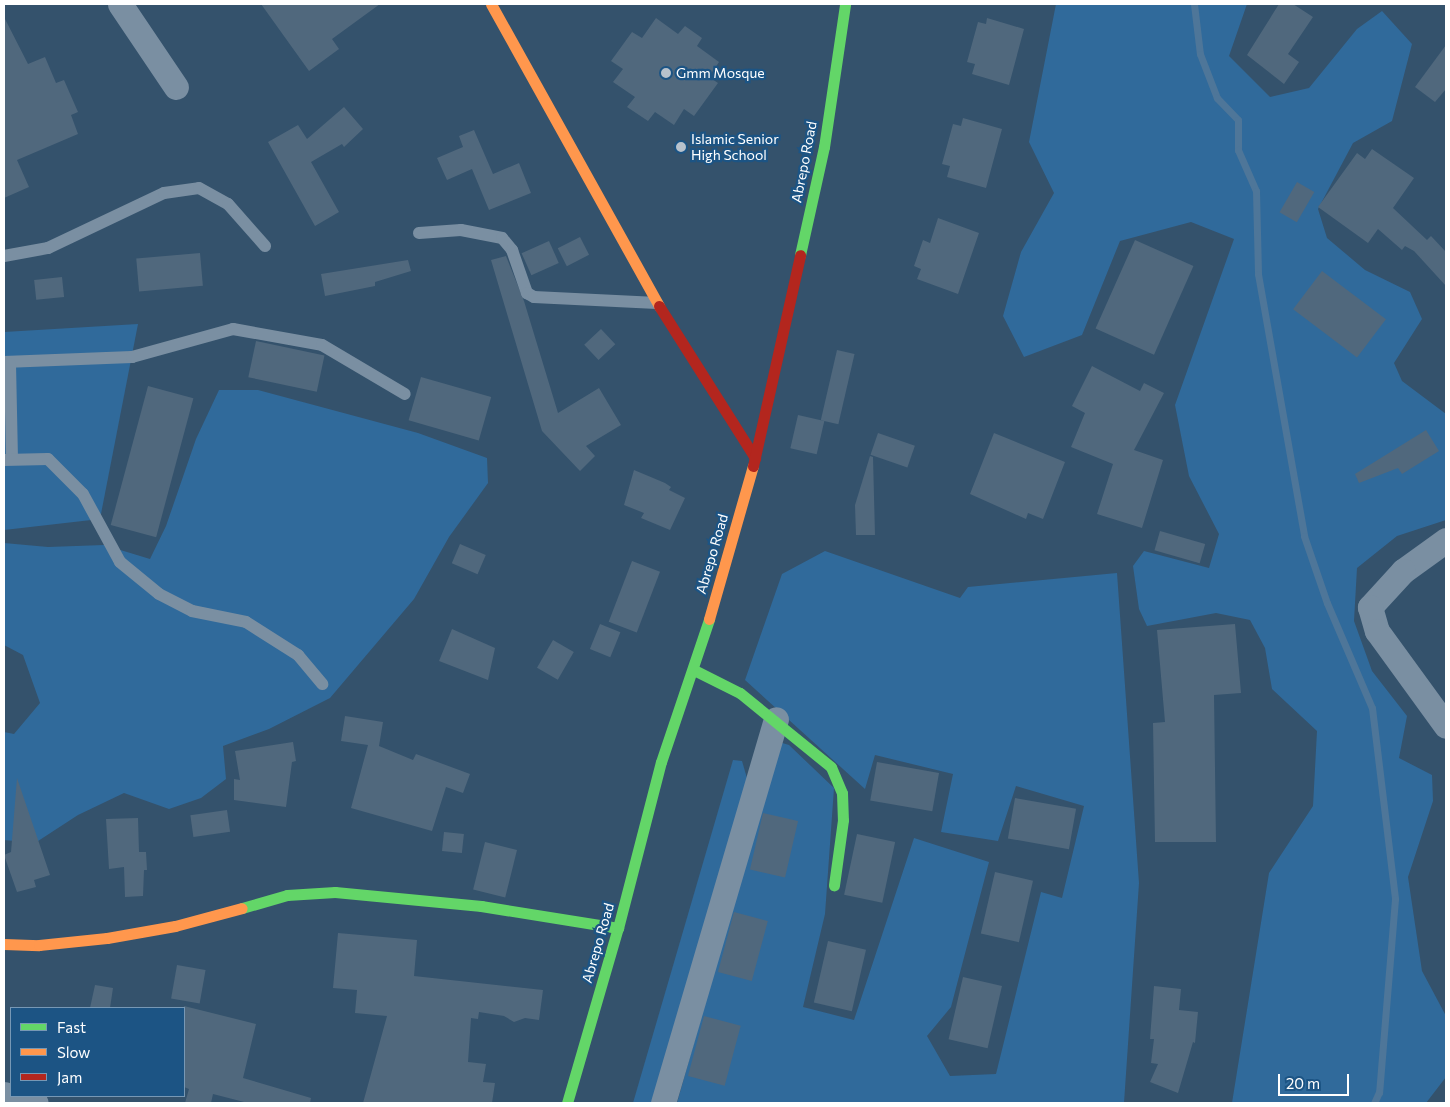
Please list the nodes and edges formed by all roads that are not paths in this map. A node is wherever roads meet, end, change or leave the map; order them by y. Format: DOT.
graph roads {
  1 [pos="120,4"];
  2 [pos="491,4"];
  3 [pos="845,4"];
  4 [pos="176,87"];
  5 [pos="418,233"];
  6 [pos="265,246"];
  7 [pos="4,256"];
  8 [pos="657,303"];
  9 [pos="7,363"];
  10 [pos="406,394"];
  11 [pos="756,458"];
  12 [pos="8,459"];
  13 [pos="1446,540"];
  14 [pos="694,670"];
  15 [pos="322,684"];
  16 [pos="776,719"];
  17 [pos="1446,726"];
  18 [pos="834,885"];
  19 [pos="618,928"];
  20 [pos="4,944"];
  21 [pos="15,1097"];
  22 [pos="36,1103"];
  23 [pos="567,1103"];
  24 [pos="663,1103"];
  1 -- 4 [label="street"];
  2 -- 8 [label="street"];
  3 -- 11 [label="street, Abrepo Road"];
  5 -- 8 [label="lane"];
  6 -- 7 [label="lane"];
  8 -- 11 [label="street"];
  9 -- 10 [label="lane"];
  9 -- 12 [label="lane"];
  11 -- 14 [label="street, Abrepo Road"];
  12 -- 15 [label="lane"];
  13 -- 17 [label="street"];
  14 -- 16 [label="street"];
  14 -- 19 [label="street, Abrepo Road"];
  16 -- 18 [label="street"];
  16 -- 24 [label="street"];
  19 -- 20 [label="street"];
  19 -- 23 [label="street, Abrepo Road"];
  21 -- 22 [label="street"];
}
